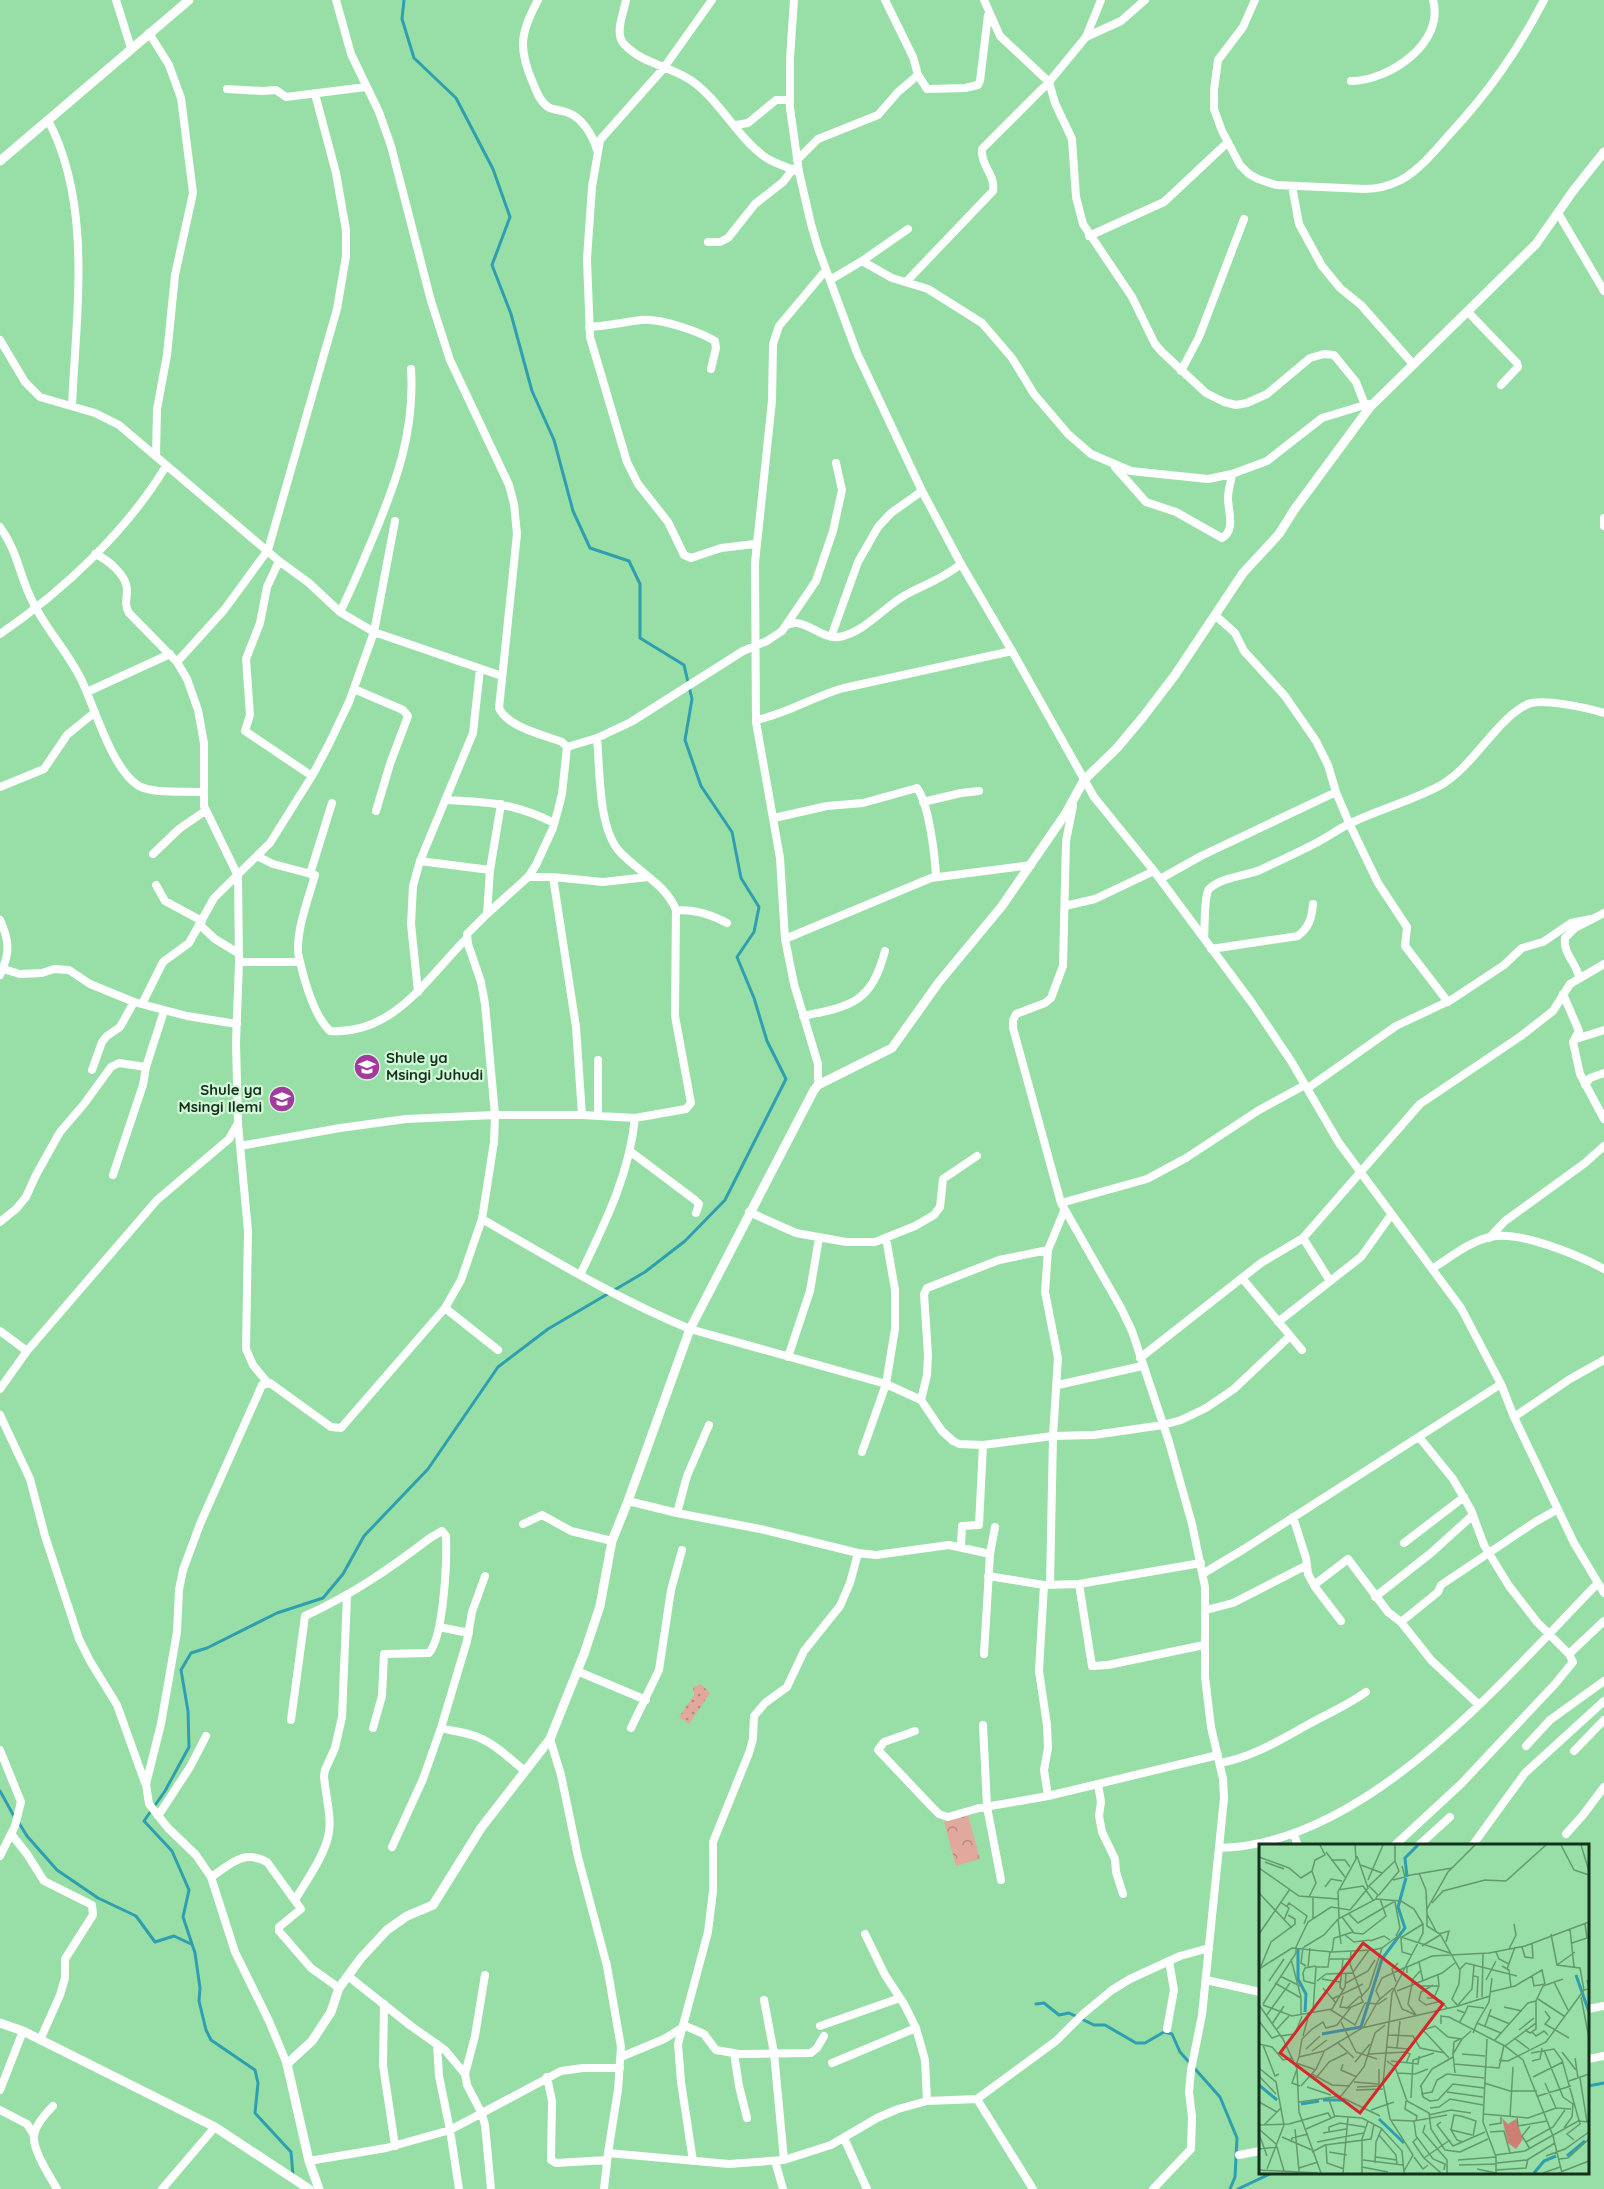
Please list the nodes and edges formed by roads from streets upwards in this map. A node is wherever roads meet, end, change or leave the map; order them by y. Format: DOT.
graph roads {
  1 [pos="118,0"];
  2 [pos="189,0"];
  3 [pos="336,0"];
  4 [pos="538,0"];
  5 [pos="626,0"];
  6 [pos="712,0"];
  7 [pos="794,0"];
  8 [pos="885,0"];
  9 [pos="984,0"];
  10 [pos="1101,0"];
  11 [pos="1145,0"];
  12 [pos="1256,0"];
  13 [pos="1432,0"];
  14 [pos="1544,0"];
  15 [pos="988,13"];
  16 [pos="149,33"];
  17 [pos="1086,37"];
  18 [pos="131,48"];
  19 [pos="663,69"];
  20 [pos="918,75"];
  21 [pos="1351,81"];
  22 [pos="1049,82"];
  23 [pos="366,87"];
  24 [pos="227,89"];
  25 [pos="315,94"];
  26 [pos="790,100"];
  27 [pos="48,120"];
  28 [pos="736,125"];
  29 [pos="1228,142"];
  30 [pos="597,150"];
  31 [pos="1604,152"];
  32 [pos="797,160"];
  33 [pos="0,161"];
  34 [pos="796,170"];
  35 [pos="1292,186"];
  36 [pos="1558,213"];
  37 [pos="1244,219"];
  38 [pos="908,229"];
  39 [pos="1089,236"];
  40 [pos="708,242"];
  41 [pos="862,261"];
  42 [pos="826,270"];
  43 [pos="830,280"];
  44 [pos="906,282"];
  45 [pos="1604,291"];
  46 [pos="1467,311"];
  47 [pos="589,327"];
  48 [pos="0,340"];
  49 [pos="1413,364"];
  50 [pos="411,369"];
  51 [pos="711,369"];
  52 [pos="1181,371"];
  53 [pos="1501,385"];
  54 [pos="1369,404"];
  55 [pos="72,406"];
  56 [pos="156,456"];
  57 [pos="836,463"];
  58 [pos="1113,465"];
  59 [pos="166,466"];
  60 [pos="1232,474"];
  61 [pos="922,491"];
  62 [pos="1604,518"];
  63 [pos="395,521"];
  64 [pos="1604,526"];
  65 [pos="0,527"];
  66 [pos="755,544"];
  67 [pos="268,550"];
  68 [pos="95,554"];
  69 [pos="279,561"];
  70 [pos="961,564"];
  71 [pos="36,608"];
  72 [pos="340,612"];
  73 [pos="1215,615"];
  74 [pos="786,626"];
  75 [pos="374,632"];
  76 [pos="0,634"];
  77 [pos="831,637"];
  78 [pos="754,645"];
  79 [pos="1012,651"];
  80 [pos="170,654"];
  81 [pos="177,662"];
  82 [pos="480,669"];
  83 [pos="502,676"];
  84 [pos="354,688"];
  85 [pos="87,692"];
  86 [pos="95,712"];
  87 [pos="1604,713"];
  88 [pos="756,720"];
  89 [pos="597,738"];
  90 [pos="567,747"];
  91 [pos="312,776"];
  92 [pos="1084,780"];
  93 [pos="0,787"];
  94 [pos="979,791"];
  95 [pos="202,792"];
  96 [pos="1336,792"];
  97 [pos="1075,799"];
  98 [pos="445,800"];
  99 [pos="923,802"];
  100 [pos="332,803"];
  101 [pos="501,804"];
  102 [pos="205,811"];
  103 [pos="376,811"];
  104 [pos="774,818"];
  105 [pos="554,823"];
  106 [pos="1349,824"];
  107 [pos="153,854"];
  108 [pos="257,856"];
  109 [pos="420,861"];
  110 [pos="1031,865"];
  111 [pos="490,870"];
  112 [pos="1154,871"];
  113 [pos="310,874"];
  114 [pos="238,876"];
  115 [pos="528,877"];
  116 [pos="553,877"];
  117 [pos="648,877"];
  118 [pos="936,877"];
  119 [pos="1160,879"];
  120 [pos="156,885"];
  121 [pos="1313,904"];
  122 [pos="1065,906"];
  123 [pos="676,910"];
  124 [pos="1604,913"];
  125 [pos="487,914"];
  126 [pos="1592,919"];
  127 [pos="0,920"];
  128 [pos="201,923"];
  129 [pos="727,923"];
  130 [pos="467,938"];
  131 [pos="1204,938"];
  132 [pos="785,939"];
  133 [pos="1211,949"];
  134 [pos="885,951"];
  135 [pos="239,957"];
  136 [pos="300,962"];
  137 [pos="1604,964"];
  138 [pos="1,971"];
  139 [pos="1579,977"];
  140 [pos="418,992"];
  141 [pos="1563,994"];
  142 [pos="1448,1002"];
  143 [pos="138,1003"];
  144 [pos="164,1011"];
  145 [pos="803,1016"];
  146 [pos="237,1024"];
  147 [pos="1604,1030"];
  148 [pos="1575,1040"];
  149 [pos="598,1060"];
  150 [pos="146,1067"];
  151 [pos="92,1070"];
  152 [pos="1604,1073"];
  153 [pos="818,1085"];
  154 [pos="1585,1085"];
  155 [pos="1306,1086"];
  156 [pos="1601,1110"];
  157 [pos="495,1115"];
  158 [pos="582,1115"];
  159 [pos="598,1116"];
  160 [pos="635,1118"];
  161 [pos="1604,1119"];
  162 [pos="238,1123"];
  163 [pos="240,1146"];
  164 [pos="1604,1146"];
  165 [pos="631,1152"];
  166 [pos="977,1156"];
  167 [pos="1359,1172"];
  168 [pos="113,1175"];
  169 [pos="1063,1207"];
  170 [pos="749,1212"];
  171 [pos="696,1213"];
  172 [pos="1391,1215"];
  173 [pos="482,1219"];
  174 [pos="0,1222"];
  175 [pos="819,1238"];
  176 [pos="886,1238"];
  177 [pos="1302,1238"];
  178 [pos="1489,1238"];
  179 [pos="1048,1250"];
  180 [pos="1433,1268"];
  181 [pos="1604,1269"];
  182 [pos="580,1275"];
  183 [pos="1242,1278"];
  184 [pos="1330,1281"];
  185 [pos="445,1308"];
  186 [pos="1278,1322"];
  187 [pos="690,1329"];
  188 [pos="0,1331"];
  189 [pos="1290,1336"];
  190 [pos="498,1350"];
  191 [pos="1302,1350"];
  192 [pos="27,1351"];
  193 [pos="788,1357"];
  194 [pos="1604,1360"];
  195 [pos="1141,1362"];
  196 [pos="267,1382"];
  197 [pos="886,1384"];
  198 [pos="1501,1384"];
  199 [pos="1058,1385"];
  200 [pos="0,1389"];
  201 [pos="921,1400"];
  202 [pos="0,1415"];
  203 [pos="1514,1417"];
  204 [pos="709,1425"];
  205 [pos="1163,1425"];
  206 [pos="1053,1436"];
  207 [pos="1419,1437"];
  208 [pos="983,1445"];
  209 [pos="861,1452"];
  210 [pos="1464,1497"];
  211 [pos="628,1501"];
  212 [pos="1558,1509"];
  213 [pos="677,1513"];
  214 [pos="1473,1515"];
  215 [pos="1293,1517"];
  216 [pos="523,1524"];
  217 [pos="995,1527"];
  218 [pos="612,1541"];
  219 [pos="1404,1543"];
  220 [pos="960,1546"];
  221 [pos="682,1550"];
  222 [pos="858,1553"];
  223 [pos="1489,1553"];
  224 [pos="990,1554"];
  225 [pos="1201,1563"];
  226 [pos="1307,1565"];
  227 [pos="1204,1573"];
  228 [pos="485,1576"];
  229 [pos="988,1576"];
  230 [pos="1079,1584"];
  231 [pos="1597,1584"];
  232 [pos="1047,1585"];
  233 [pos="1314,1585"];
  234 [pos="1604,1593"];
  235 [pos="347,1596"];
  236 [pos="1375,1597"];
  237 [pos="1206,1610"];
  238 [pos="1341,1621"];
  239 [pos="1604,1621"];
  240 [pos="1401,1622"];
  241 [pos="439,1627"];
  242 [pos="469,1633"];
  243 [pos="1548,1634"];
  244 [pos="1204,1645"];
  245 [pos="984,1654"];
  246 [pos="1569,1654"];
  247 [pos="577,1671"];
  248 [pos="1604,1681"];
  249 [pos="1366,1692"];
  250 [pos="646,1700"];
  251 [pos="1604,1701"];
  252 [pos="1479,1705"];
  253 [pos="291,1720"];
  254 [pos="1604,1720"];
  255 [pos="983,1725"];
  256 [pos="373,1728"];
  257 [pos="441,1728"];
  258 [pos="631,1728"];
  259 [pos="915,1731"];
  260 [pos="206,1736"];
  261 [pos="550,1739"];
  262 [pos="1526,1746"];
  263 [pos="0,1750"];
  264 [pos="1574,1751"];
  265 [pos="1218,1755"];
  266 [pos="1220,1763"];
  267 [pos="525,1771"];
  268 [pos="146,1784"];
  269 [pos="1098,1784"];
  270 [pos="1604,1787"];
  271 [pos="1048,1796"];
  272 [pos="987,1807"];
  273 [pos="158,1816"];
  274 [pos="1450,1817"];
  275 [pos="1294,1833"];
  276 [pos="1566,1834"];
  277 [pos="12,1835"];
  278 [pos="1298,1844"];
  279 [pos="1395,1844"];
  280 [pos="1419,1844"];
  281 [pos="1473,1844"];
  282 [pos="392,1847"];
  283 [pos="1219,1848"];
  284 [pos="0,1856"];
  285 [pos="211,1877"];
  286 [pos="1001,1880"];
  287 [pos="1123,1894"];
  288 [pos="295,1900"];
  289 [pos="866,1934"];
  290 [pos="1209,1948"];
  291 [pos="1169,1961"];
  292 [pos="348,1976"];
  293 [pos="485,1976"];
  294 [pos="1206,1980"];
  295 [pos="339,1988"];
  296 [pos="1259,1992"];
  297 [pos="900,1998"];
  298 [pos="764,2000"];
  299 [pos="384,2004"];
  300 [pos="1604,2006"];
  301 [pos="1589,2009"];
  302 [pos="0,2024"];
  303 [pos="683,2026"];
  304 [pos="820,2026"];
  305 [pos="916,2028"];
  306 [pos="1167,2029"];
  307 [pos="23,2031"];
  308 [pos="824,2036"];
  309 [pos="40,2040"];
  310 [pos="436,2044"];
  311 [pos="774,2053"];
  312 [pos="734,2054"];
  313 [pos="1604,2056"];
  314 [pos="621,2057"];
  315 [pos="1589,2059"];
  316 [pos="832,2063"];
  317 [pos="287,2064"];
  318 [pos="620,2068"];
  319 [pos="465,2074"];
  320 [pos="547,2077"];
  321 [pos="0,2090"];
  322 [pos="977,2099"];
  323 [pos="927,2101"];
  324 [pos="53,2106"];
  325 [pos="0,2110"];
  326 [pos="482,2114"];
  327 [pos="747,2118"];
  328 [pos="215,2127"];
  329 [pos="450,2130"];
  330 [pos="34,2135"];
  331 [pos="844,2138"];
  332 [pos="395,2146"];
  333 [pos="1259,2151"];
  334 [pos="1239,2155"];
  335 [pos="607,2156"];
  336 [pos="309,2160"];
  337 [pos="780,2160"];
  338 [pos="693,2161"];
  339 [pos="57,2189"];
  340 [pos="162,2189"];
  341 [pos="309,2189"];
  342 [pos="319,2189"];
  343 [pos="459,2189"];
  344 [pos="491,2189"];
  345 [pos="604,2189"];
  346 [pos="783,2189"];
  347 [pos="867,2189"];
  348 [pos="1033,2189"];
  349 [pos="1153,2189"];
  1 -- 18 [label="street"];
  2 -- 16 [label="street"];
  3 -- 23 [label="street"];
  4 -- 30 [label="street"];
  5 -- 19 [label="street"];
  6 -- 19 [label="street"];
  7 -- 26 [label="street"];
  8 -- 20 [label="street"];
  9 -- 15 [label="street"];
  10 -- 17 [label="street"];
  11 -- 17 [label="street"];
  12 -- 29 [label="street"];
  13 -- 21 [label="street"];
  14 -- 35 [label="street"];
  15 -- 20 [label="street"];
  15 -- 22 [label="street"];
  16 -- 18 [label="street"];
  16 -- 56 [label="street"];
  17 -- 22 [label="street"];
  18 -- 27 [label="street"];
  19 -- 28 [label="street"];
  19 -- 30 [label="street"];
  20 -- 32 [label="street"];
  22 -- 39 [label="street"];
  22 -- 44 [label="street"];
  23 -- 25 [label="street"];
  23 -- 83 [label="street"];
  24 -- 25 [label="street"];
  25 -- 67 [label="street"];
  26 -- 28 [label="street"];
  26 -- 32 [label="street"];
  27 -- 33 [label="street"];
  27 -- 55 [label="street"];
  28 -- 34 [label="street"];
  29 -- 35 [label="street"];
  29 -- 39 [label="street"];
  30 -- 47 [label="street"];
  31 -- 36 [label="street"];
  32 -- 34 [label="street"];
  34 -- 40 [label="street"];
  34 -- 42 [label="street"];
  35 -- 49 [label="street"];
  36 -- 45 [label="street"];
  36 -- 46 [label="street"];
  37 -- 52 [label="street"];
  38 -- 41 [label="street"];
  39 -- 52 [label="street"];
  41 -- 43 [label="street"];
  41 -- 44 [label="street"];
  42 -- 43 [label="street"];
  42 -- 66 [label="street"];
  43 -- 61 [label="street"];
  44 -- 58 [label="street"];
  46 -- 49 [label="street"];
  46 -- 53 [label="street"];
  47 -- 51 [label="street"];
  47 -- 66 [label="street"];
  48 -- 55 [label="street"];
  49 -- 54 [label="street"];
  50 -- 72 [label="street"];
  52 -- 54 [label="street"];
  54 -- 60 [label="street"];
  54 -- 73 [label="street"];
  55 -- 56 [label="street"];
  56 -- 59 [label="street"];
  57 -- 74 [label="street"];
  58 -- 60 [label="street"];
  58 -- 60 [label="street"];
  59 -- 67 [label="street"];
  59 -- 68 [label="street"];
  61 -- 70 [label="street"];
  61 -- 77 [label="street"];
  62 -- 64 [label="street"];
  63 -- 75 [label="street"];
  65 -- 71 [label="street"];
  66 -- 78 [label="street"];
  67 -- 69 [label="street"];
  67 -- 81 [label="street"];
  68 -- 71 [label="street"];
  68 -- 80 [label="street"];
  69 -- 72 [label="street"];
  69 -- 91 [label="street"];
  70 -- 77 [label="street"];
  70 -- 79 [label="street"];
  71 -- 76 [label="street"];
  71 -- 85 [label="street"];
  72 -- 75 [label="street"];
  73 -- 92 [label="street"];
  73 -- 96 [label="street"];
  74 -- 77 [label="street"];
  74 -- 78 [label="street"];
  75 -- 82 [label="street"];
  75 -- 84 [label="street"];
  78 -- 88 [label="street"];
  78 -- 89 [label="street"];
  79 -- 88 [label="street"];
  79 -- 92 [label="street"];
  80 -- 81 [label="street"];
  80 -- 85 [label="street"];
  81 -- 95 [label="street"];
  82 -- 83 [label="street"];
  82 -- 98 [label="street"];
  83 -- 90 [label="street"];
  84 -- 91 [label="street"];
  84 -- 103 [label="street"];
  85 -- 86 [label="street"];
  86 -- 93 [label="street"];
  86 -- 95 [label="street"];
  87 -- 106 [label="street"];
  88 -- 104 [label="street"];
  89 -- 90 [label="street"];
  89 -- 117 [label="street"];
  90 -- 105 [label="street"];
  91 -- 108 [label="street"];
  92 -- 97 [label="street"];
  92 -- 112 [label="street"];
  94 -- 99 [label="street"];
  95 -- 102 [label="street"];
  96 -- 106 [label="street"];
  96 -- 119 [label="street"];
  97 -- 110 [label="street"];
  97 -- 122 [label="street"];
  98 -- 101 [label="street"];
  98 -- 109 [label="street"];
  99 -- 104 [label="street"];
  99 -- 118 [label="street"];
  100 -- 113 [label="street"];
  101 -- 105 [label="street"];
  101 -- 111 [label="street"];
  102 -- 107 [label="street"];
  102 -- 114 [label="street"];
  104 -- 132 [label="street"];
  105 -- 115 [label="street"];
  106 -- 131 [label="street"];
  106 -- 142 [label="street"];
  108 -- 113 [label="street"];
  108 -- 114 [label="street"];
  109 -- 111 [label="street"];
  109 -- 140 [label="street"];
  110 -- 118 [label="street"];
  110 -- 153 [label="street"];
  111 -- 125 [label="street"];
  112 -- 119 [label="street"];
  112 -- 122 [label="street"];
  113 -- 136 [label="street"];
  114 -- 128 [label="street"];
  114 -- 135 [label="street"];
  115 -- 116 [label="street"];
  115 -- 125 [label="street"];
  116 -- 117 [label="street"];
  116 -- 158 [label="street"];
  117 -- 123 [label="street"];
  118 -- 132 [label="street"];
  119 -- 131 [label="street"];
  120 -- 128 [label="street"];
  121 -- 133 [label="street"];
  122 -- 169 [label="street"];
  123 -- 129 [label="street"];
  123 -- 160 [label="street"];
  124 -- 126 [label="street"];
  125 -- 130 [label="street"];
  126 -- 139 [label="street"];
  126 -- 142 [label="street"];
  127 -- 138 [label="street"];
  128 -- 135 [label="street"];
  128 -- 143 [label="street"];
  130 -- 140 [label="street"];
  130 -- 157 [label="street"];
  131 -- 133 [label="street"];
  132 -- 145 [label="street"];
  133 -- 155 [label="street"];
  134 -- 145 [label="street"];
  135 -- 136 [label="street"];
  135 -- 146 [label="street"];
  136 -- 140 [label="street"];
  137 -- 139 [label="street"];
  138 -- 143 [label="street"];
  139 -- 141 [label="street"];
  141 -- 148 [label="street"];
  141 -- 167 [label="street"];
  142 -- 155 [label="street"];
  143 -- 144 [label="street"];
  143 -- 151 [label="street"];
  144 -- 146 [label="street"];
  144 -- 150 [label="street"];
  145 -- 153 [label="street"];
  146 -- 162 [label="street"];
  147 -- 148 [label="street"];
  148 -- 154 [label="street"];
  149 -- 159 [label="street"];
  150 -- 168 [label="street"];
  150 -- 174 [label="street"];
  152 -- 154 [label="street"];
  153 -- 170 [label="street"];
  154 -- 156 [label="street"];
  155 -- 167 [label="street"];
  155 -- 169 [label="street"];
  156 -- 161 [label="street"];
  157 -- 158 [label="street"];
  157 -- 163 [label="street"];
  157 -- 173 [label="street"];
  158 -- 159 [label="street"];
  159 -- 160 [label="street"];
  160 -- 165 [label="street"];
  162 -- 163 [label="street"];
  162 -- 192 [label="street"];
  163 -- 196 [label="street"];
  164 -- 178 [label="street"];
  165 -- 171 [label="street"];
  165 -- 182 [label="street"];
  166 -- 176 [label="street"];
  167 -- 172 [label="street"];
  167 -- 177 [label="street"];
  169 -- 179 [label="street"];
  169 -- 195 [label="street"];
  170 -- 175 [label="street"];
  170 -- 187 [label="street"];
  172 -- 180 [label="street"];
  172 -- 184 [label="street"];
  173 -- 182 [label="street"];
  173 -- 185 [label="street"];
  175 -- 176 [label="street"];
  175 -- 193 [label="street"];
  176 -- 197 [label="street"];
  177 -- 183 [label="street"];
  177 -- 184 [label="street"];
  178 -- 180 [label="street"];
  178 -- 181 [label="street"];
  179 -- 199 [label="street"];
  179 -- 201 [label="street"];
  180 -- 198 [label="street"];
  182 -- 187 [label="street"];
  183 -- 186 [label="street"];
  183 -- 195 [label="street"];
  184 -- 186 [label="street"];
  185 -- 190 [label="street"];
  185 -- 196 [label="street"];
  186 -- 189 [label="street"];
  187 -- 193 [label="street"];
  187 -- 211 [label="street"];
  188 -- 192 [label="street"];
  189 -- 191 [label="street"];
  189 -- 205 [label="street"];
  192 -- 200 [label="street"];
  193 -- 197 [label="street"];
  194 -- 203 [label="street"];
  195 -- 199 [label="street"];
  195 -- 205 [label="street"];
  196 -- 268 [label="street"];
  197 -- 201 [label="street"];
  197 -- 209 [label="street"];
  198 -- 203 [label="street"];
  198 -- 207 [label="street"];
  199 -- 206 [label="street"];
  201 -- 208 [label="street"];
  202 -- 268 [label="street"];
  203 -- 212 [label="street"];
  204 -- 213 [label="street"];
  205 -- 206 [label="street"];
  205 -- 225 [label="street"];
  206 -- 208 [label="street"];
  206 -- 232 [label="street"];
  207 -- 210 [label="street"];
  207 -- 215 [label="street"];
  208 -- 220 [label="street"];
  210 -- 214 [label="street"];
  210 -- 219 [label="street"];
  211 -- 213 [label="street"];
  211 -- 218 [label="street"];
  212 -- 223 [label="street"];
  212 -- 231 [label="street"];
  213 -- 222 [label="street"];
  214 -- 223 [label="street"];
  214 -- 236 [label="street"];
  215 -- 226 [label="street"];
  215 -- 227 [label="street"];
  216 -- 218 [label="street"];
  217 -- 224 [label="street"];
  218 -- 247 [label="street"];
  220 -- 222 [label="street"];
  220 -- 224 [label="street"];
  221 -- 250 [label="street"];
  222 -- 303 [label="street"];
  223 -- 240 [label="street"];
  223 -- 243 [label="street"];
  224 -- 229 [label="street"];
  225 -- 227 [label="street"];
  225 -- 230 [label="street"];
  226 -- 233 [label="street"];
  226 -- 237 [label="street"];
  227 -- 237 [label="street"];
  228 -- 242 [label="street"];
  229 -- 232 [label="street"];
  229 -- 245 [label="street"];
  230 -- 232 [label="street"];
  230 -- 244 [label="street"];
  231 -- 234 [label="street"];
  231 -- 243 [label="street"];
  232 -- 271 [label="street"];
  233 -- 236 [label="street"];
  233 -- 238 [label="street"];
  235 -- 241 [label="street"];
  235 -- 253 [label="street"];
  235 -- 288 [label="street"];
  236 -- 240 [label="street"];
  237 -- 244 [label="street"];
  239 -- 246 [label="street"];
  240 -- 252 [label="street"];
  241 -- 242 [label="street"];
  241 -- 256 [label="street"];
  242 -- 257 [label="street"];
  243 -- 246 [label="street"];
  243 -- 252 [label="street"];
  244 -- 265 [label="street"];
  246 -- 279 [label="street"];
  247 -- 250 [label="street"];
  247 -- 261 [label="street"];
  248 -- 262 [label="street"];
  249 -- 266 [label="street"];
  250 -- 258 [label="street"];
  251 -- 281 [label="street"];
  252 -- 275 [label="street"];
  254 -- 264 [label="street"];
  255 -- 272 [label="street"];
  257 -- 267 [label="street"];
  257 -- 282 [label="street"];
  259 -- 272 [label="street"];
  260 -- 273 [label="street"];
  261 -- 267 [label="street"];
  261 -- 314 [label="street"];
  263 -- 277 [label="street"];
  265 -- 266 [label="street"];
  265 -- 269 [label="street"];
  266 -- 283 [label="street"];
  267 -- 292 [label="street"];
  268 -- 273 [label="street"];
  269 -- 271 [label="street"];
  269 -- 287 [label="street"];
  270 -- 276 [label="street"];
  271 -- 272 [label="street"];
  272 -- 286 [label="street"];
  273 -- 285 [label="street"];
  274 -- 280 [label="street"];
  275 -- 278 [label="street"];
  275 -- 283 [label="street"];
  277 -- 284 [label="street"];
  277 -- 309 [label="street"];
  283 -- 290 [label="street"];
  285 -- 288 [label="street"];
  285 -- 317 [label="street"];
  288 -- 295 [label="street"];
  289 -- 297 [label="street"];
  290 -- 291 [label="street"];
  290 -- 294 [label="street"];
  291 -- 306 [label="street"];
  291 -- 322 [label="street"];
  292 -- 295 [label="street"];
  292 -- 299 [label="street"];
  293 -- 319 [label="street"];
  294 -- 296 [label="street"];
  294 -- 349 [label="street"];
  295 -- 317 [label="street"];
  297 -- 304 [label="street"];
  297 -- 305 [label="street"];
  298 -- 311 [label="street"];
  299 -- 310 [label="street"];
  299 -- 332 [label="street"];
  300 -- 301 [label="street"];
  302 -- 307 [label="street"];
  303 -- 312 [label="street"];
  303 -- 314 [label="street"];
  303 -- 338 [label="street"];
  305 -- 316 [label="street"];
  305 -- 323 [label="street"];
  307 -- 309 [label="street"];
  307 -- 321 [label="street"];
  308 -- 311 [label="street"];
  309 -- 328 [label="street"];
  310 -- 319 [label="street"];
  310 -- 329 [label="street"];
  311 -- 312 [label="street"];
  311 -- 337 [label="street"];
  312 -- 327 [label="street"];
  313 -- 315 [label="street"];
  314 -- 318 [label="street"];
  317 -- 336 [label="street"];
  318 -- 320 [label="street"];
  318 -- 335 [label="street"];
  319 -- 326 [label="street"];
  320 -- 326 [label="street"];
  320 -- 335 [label="street"];
  322 -- 323 [label="street"];
  322 -- 348 [label="street"];
  323 -- 331 [label="street"];
  324 -- 330 [label="street"];
  325 -- 330 [label="street"];
  326 -- 329 [label="street"];
  326 -- 344 [label="street"];
  328 -- 340 [label="street"];
  328 -- 341 [label="street"];
  329 -- 332 [label="street"];
  329 -- 343 [label="street"];
  330 -- 339 [label="street"];
  331 -- 337 [label="street"];
  331 -- 347 [label="street"];
  332 -- 336 [label="street"];
  333 -- 334 [label="street"];
  335 -- 338 [label="street"];
  335 -- 345 [label="street"];
  336 -- 342 [label="street"];
  337 -- 338 [label="street"];
  337 -- 346 [label="street"];
}
